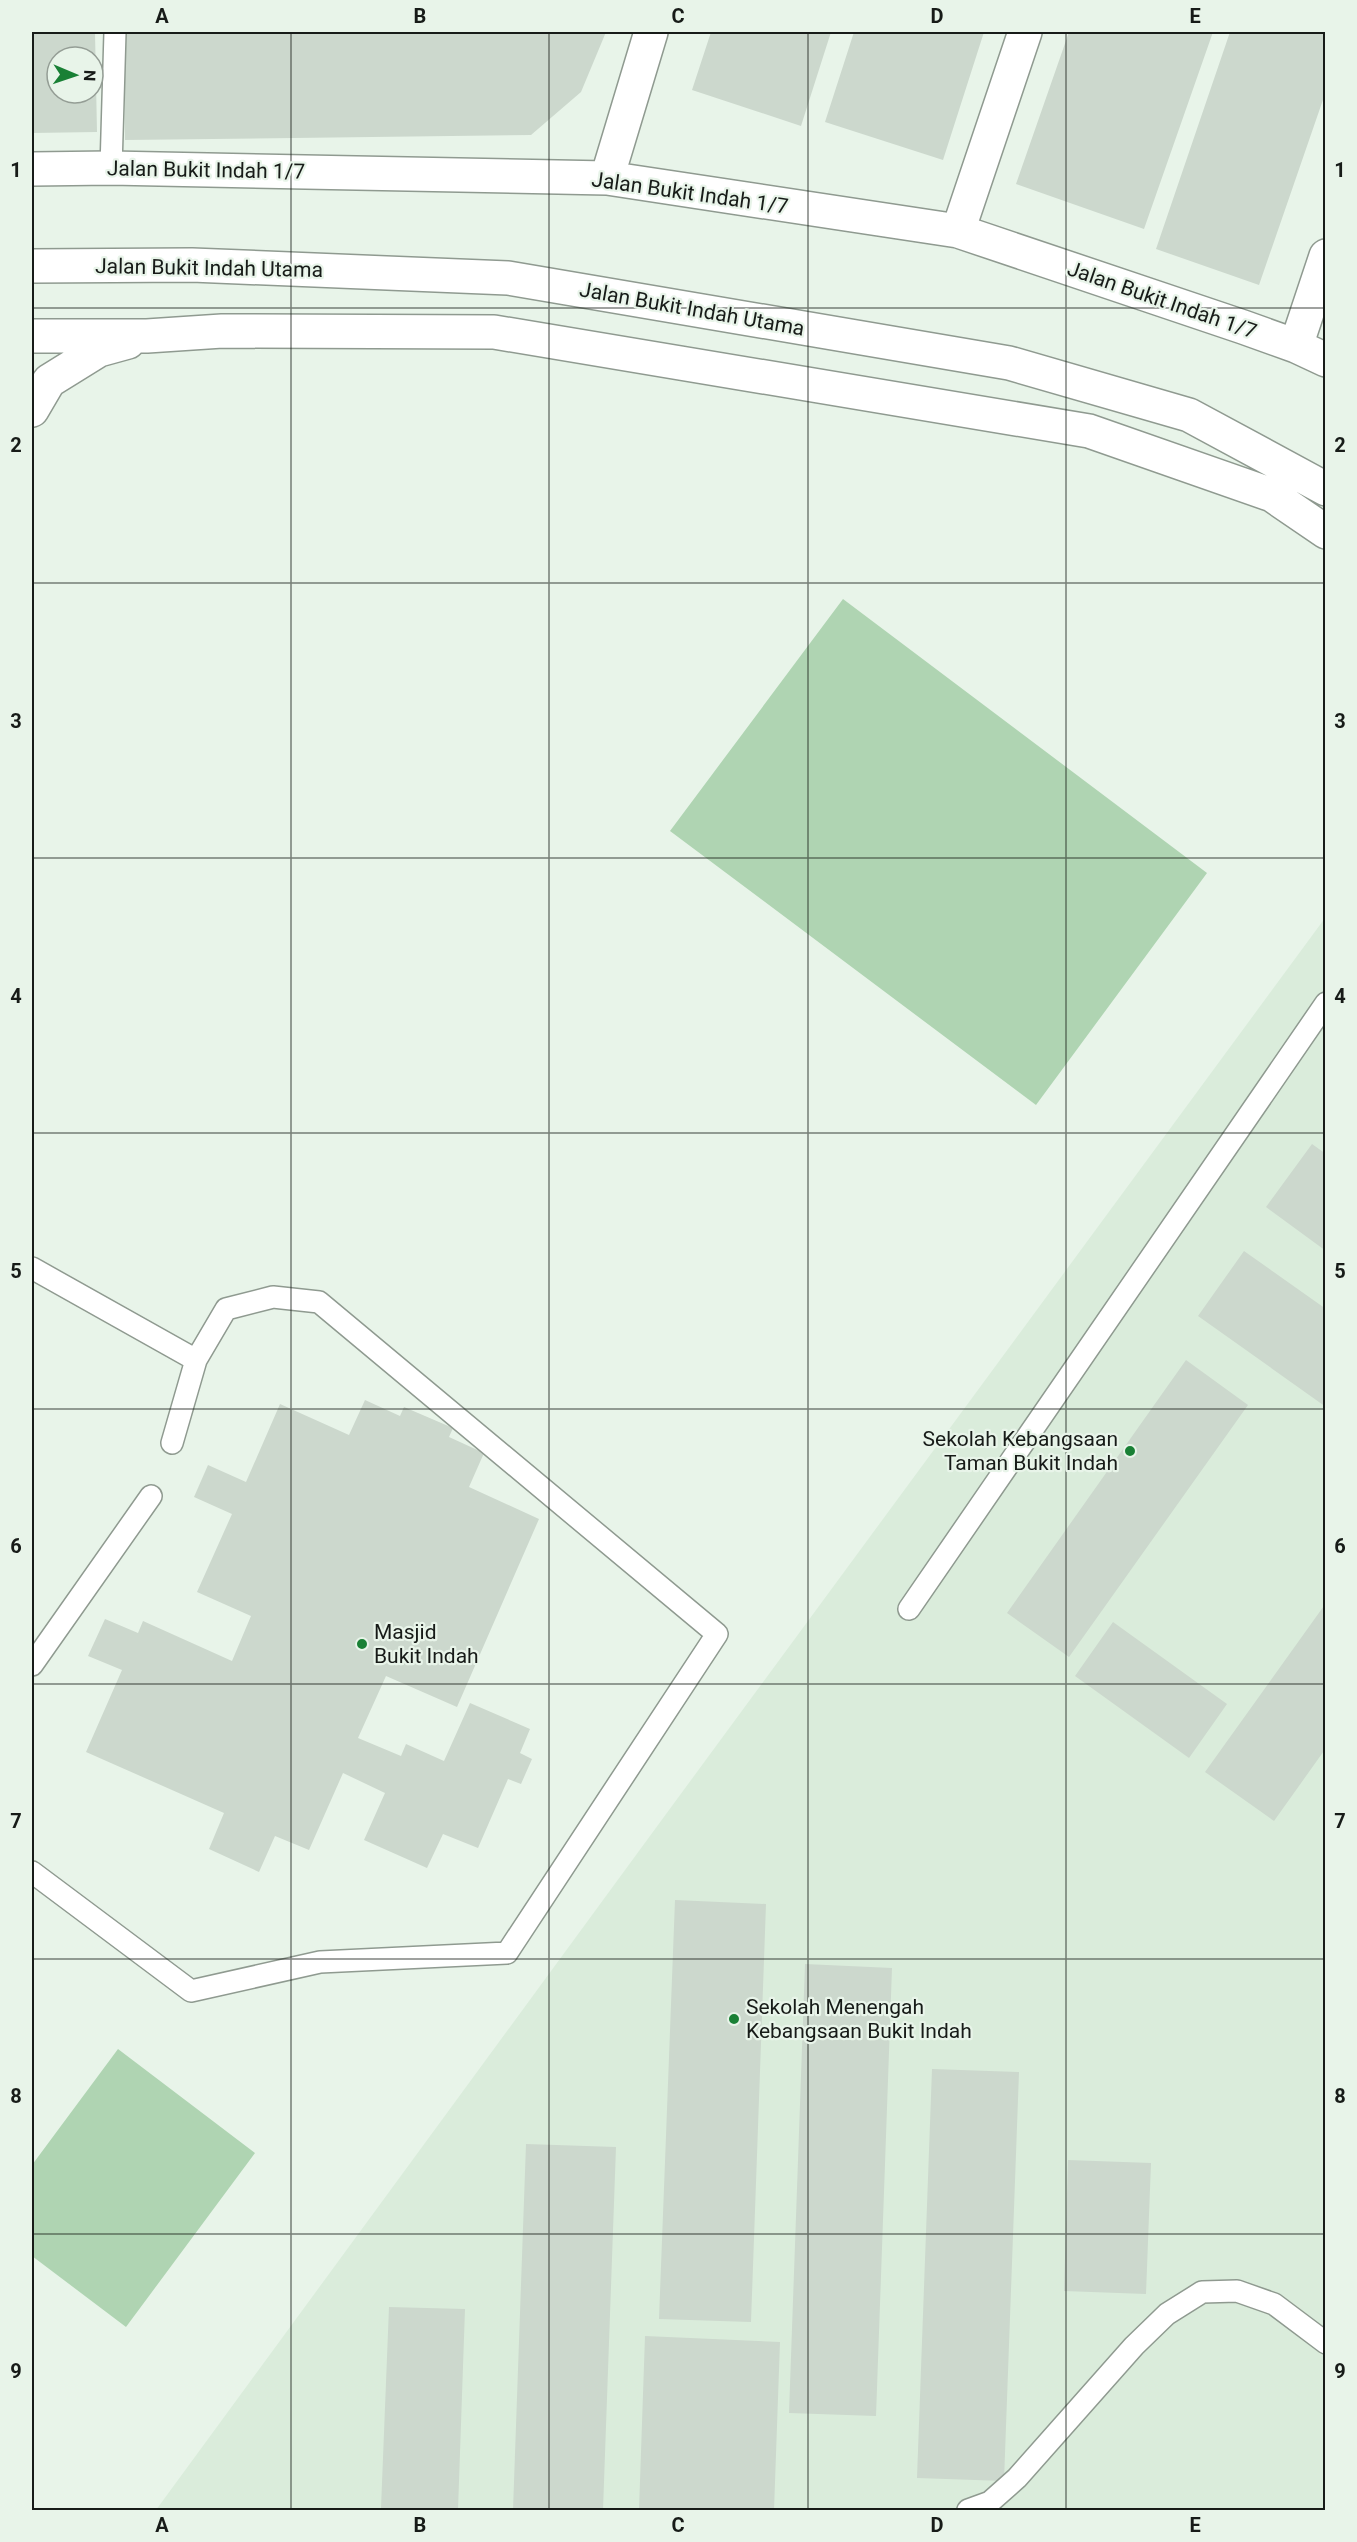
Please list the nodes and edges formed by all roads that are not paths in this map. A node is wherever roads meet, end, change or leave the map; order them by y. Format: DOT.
graph roads {
  1 [pos="115,32"];
  2 [pos="651,32"];
  3 [pos="1025,32"];
  4 [pos="111,168"];
  5 [pos="32,169"];
  6 [pos="607,178"];
  7 [pos="958,231"];
  8 [pos="1326,256"];
  9 [pos="32,266"];
  10 [pos="32,336"];
  11 [pos="147,336"];
  12 [pos="1296,345"];
  13 [pos="1326,360"];
  14 [pos="32,410"];
  15 [pos="1326,489"];
  16 [pos="1326,532"];
  17 [pos="1326,1003"];
  18 [pos="32,1268"];
  19 [pos="196,1360"];
  20 [pos="172,1443"];
  21 [pos="151,1496"];
  22 [pos="909,1609"];
  23 [pos="32,1665"];
  24 [pos="32,1872"];
  25 [pos="1326,2343"];
  26 [pos="968,2511"];
  1 -- 4 [label="lane"];
  2 -- 6 [label="street"];
  3 -- 7 [label="street"];
  4 -- 5 [label="street, Jalan Bukit Indah 1/7"];
  4 -- 6 [label="street, Jalan Bukit Indah 1/7"];
  6 -- 7 [label="street, Jalan Bukit Indah 1/7"];
  7 -- 12 [label="street, Jalan Bukit Indah 1/7"];
  8 -- 12 [label="street"];
  9 -- 15 [label="street, Jalan Bukit Indah Utama"];
  10 -- 11 [label="street"];
  11 -- 14 [label="street"];
  11 -- 16 [label="street"];
  12 -- 13 [label="street, Jalan Bukit Indah 1/7"];
  17 -- 22 [label="lane"];
  18 -- 19 [label="lane"];
  19 -- 20 [label="lane"];
  19 -- 24 [label="lane"];
  21 -- 23 [label="lane"];
  25 -- 26 [label="lane"];
}
